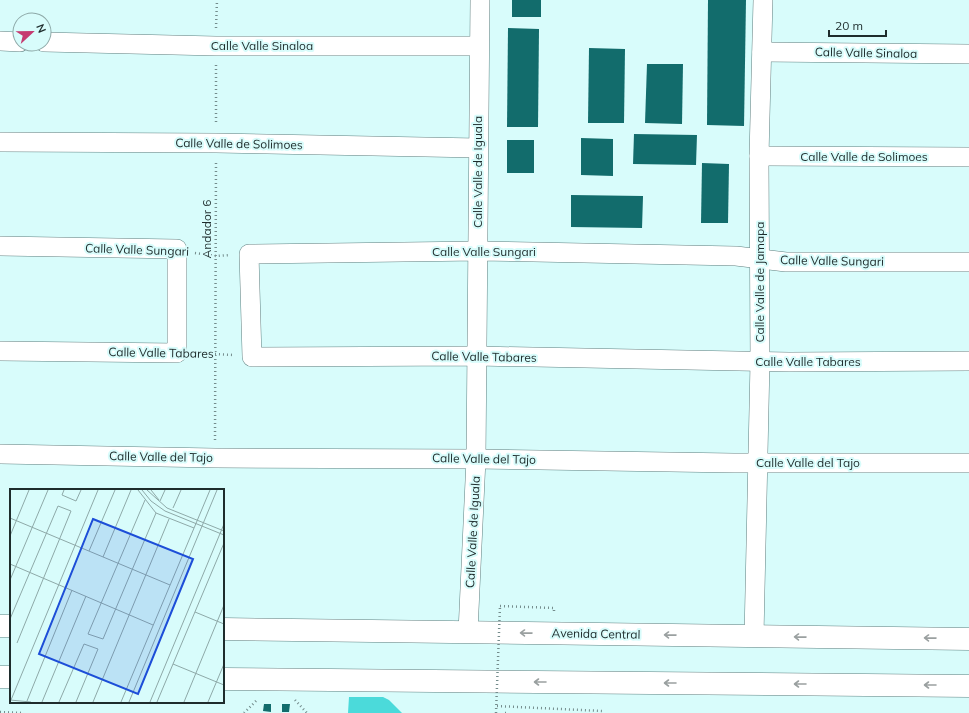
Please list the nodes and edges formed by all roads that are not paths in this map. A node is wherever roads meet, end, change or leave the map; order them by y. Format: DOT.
graph roads {
  1 [pos="480,0"];
  2 [pos="763,0"];
  3 [pos="0,41"];
  4 [pos="12,42"];
  5 [pos="52,42"];
  6 [pos="479,46"];
  7 [pos="762,52"];
  8 [pos="969,54"];
  9 [pos="0,142"];
  10 [pos="478,148"];
  11 [pos="759,156"];
  12 [pos="969,157"];
  13 [pos="0,246"];
  14 [pos="478,251"];
  15 [pos="760,258"];
  16 [pos="969,262"];
  17 [pos="0,351"];
  18 [pos="177,353"];
  19 [pos="477,356"];
  20 [pos="252,357"];
  21 [pos="969,361"];
  22 [pos="760,362"];
  23 [pos="0,454"];
  24 [pos="476,459"];
  25 [pos="758,463"];
  26 [pos="969,464"];
  27 [pos="224,629"];
  28 [pos="468,632"];
  29 [pos="754,636"];
  30 [pos="969,639"];
  31 [pos="0,676"];
  32 [pos="10,677"];
  33 [pos="224,679"];
  34 [pos="969,686"];
  1 -- 6 [label="street, Calle Valle de Iguala"];
  2 -- 7 [label="street, Calle Valle de Jamapa"];
  3 -- 4 [label="street"];
  5 -- 6 [label="street, Calle Valle Sinaloa"];
  6 -- 10 [label="street, Calle Valle de Iguala"];
  7 -- 8 [label="street, Calle Valle Sinaloa"];
  7 -- 11 [label="street, Calle Valle de Jamapa"];
  9 -- 10 [label="street, Calle Valle de Solimoes"];
  10 -- 14 [label="street, Calle Valle de Iguala"];
  11 -- 12 [label="street, Calle Valle de Solimoes"];
  11 -- 15 [label="street, Calle Valle de Jamapa"];
  13 -- 18 [label="street, Calle Valle Sungari"];
  14 -- 15 [label="street, Calle Valle Sungari"];
  14 -- 19 [label="street, Calle Valle de Iguala"];
  14 -- 20 [label="street, Calle Valle Sungari"];
  15 -- 16 [label="street, Calle Valle Sungari"];
  15 -- 22 [label="street, Calle Valle de Jamapa"];
  17 -- 18 [label="street, Calle Valle Tabares"];
  19 -- 20 [label="street, Calle Valle Tabares"];
  19 -- 22 [label="street, Calle Valle Tabares"];
  19 -- 24 [label="street, Calle Valle de Iguala"];
  21 -- 22 [label="street, Calle Valle Tabares"];
  22 -- 25 [label="street, Calle Valle de Jamapa"];
  23 -- 24 [label="street, Calle Valle del Tajo"];
  24 -- 25 [label="street, Calle Valle del Tajo"];
  24 -- 28 [label="street, Calle Valle de Iguala"];
  25 -- 26 [label="street, Calle Valle del Tajo"];
  25 -- 29 [label="street, Calle Valle de Jamapa"];
  27 -- 28 [label="main road, Avenida Central"];
  29 -- 28 [label="main road, Avenida Central, one-way"];
  30 -- 29 [label="main road, Avenida Central, one-way"];
  31 -- 32 [label="main road"];
  34 -- 33 [label="main road, one-way"];
}
